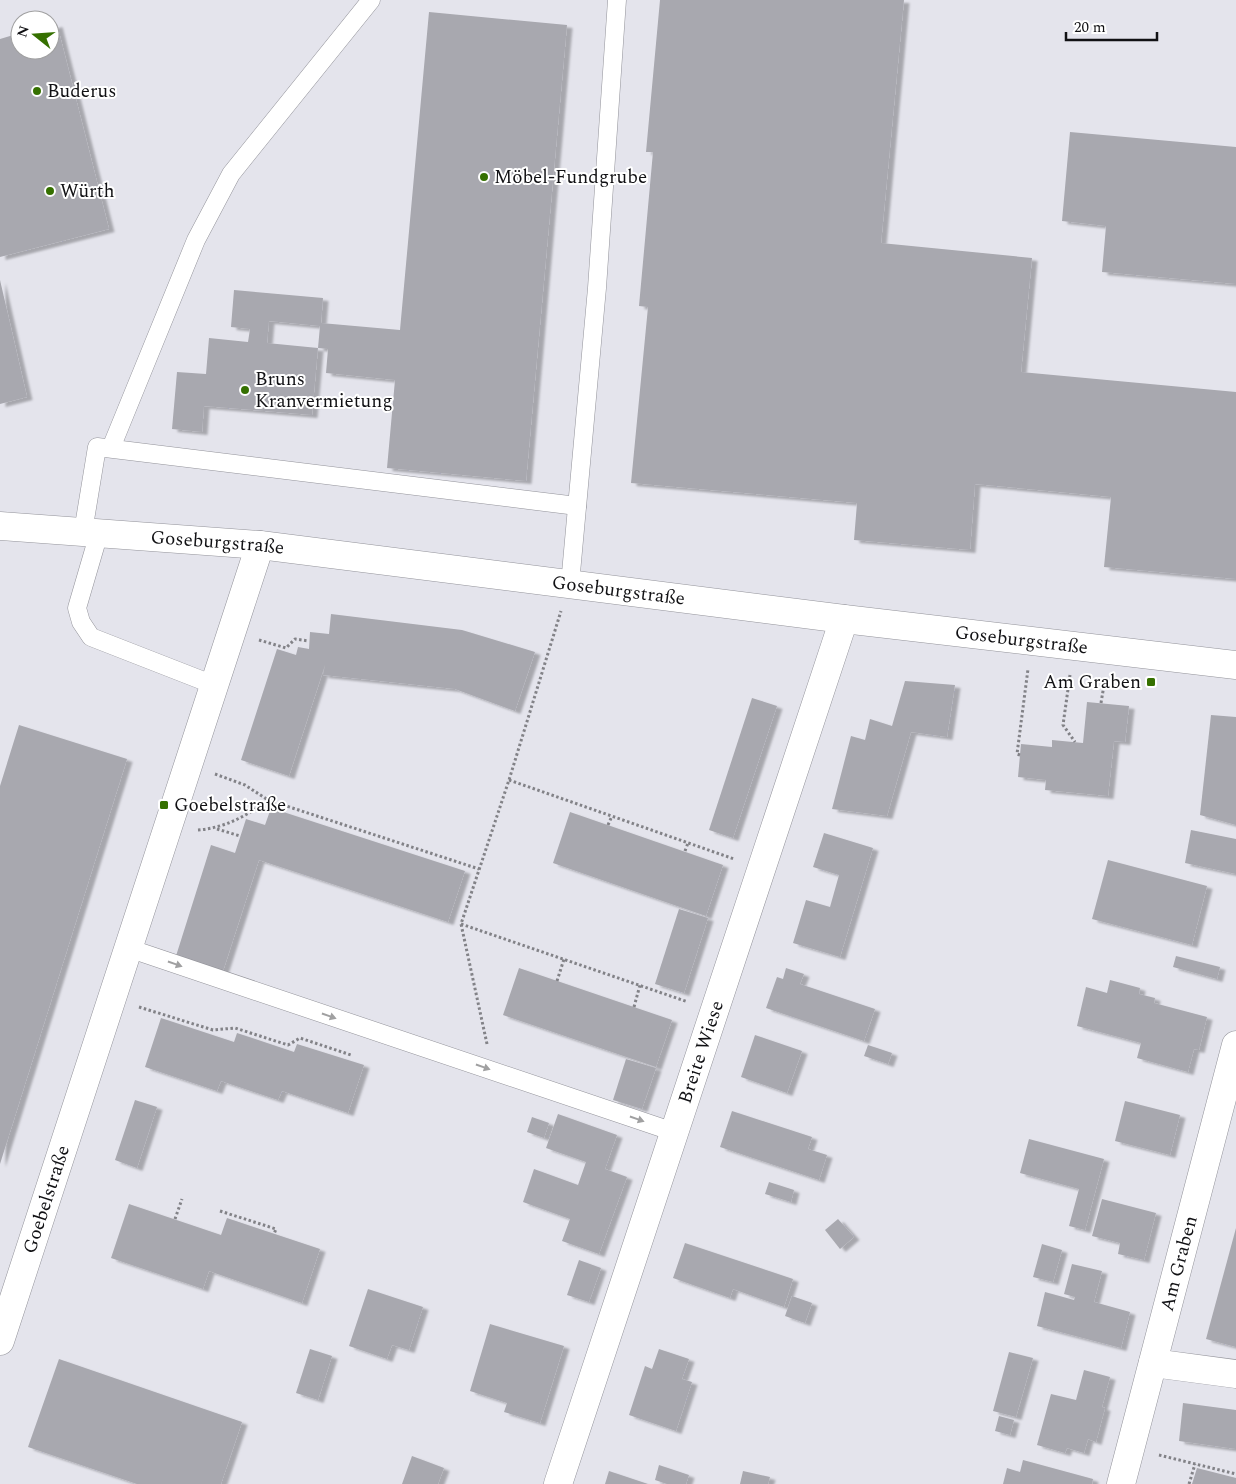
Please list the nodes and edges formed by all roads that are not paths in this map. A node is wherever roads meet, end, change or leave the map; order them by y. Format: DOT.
graph roads {
  1 [pos="371,0"];
  2 [pos="617,0"];
  3 [pos="111,448"];
  4 [pos="577,506"];
  5 [pos="0,526"];
  6 [pos="91,533"];
  7 [pos="260,545"];
  8 [pos="570,584"];
  9 [pos="844,619"];
  10 [pos="1236,665"];
  11 [pos="214,685"];
  12 [pos="128,948"];
  13 [pos="1236,1049"];
  14 [pos="674,1132"];
  15 [pos="0,1341"];
  16 [pos="1153,1363"];
  17 [pos="1236,1374"];
  18 [pos="558,1484"];
  19 [pos="1121,1484"];
  1 -- 3 [label="lane"];
  2 -- 4 [label="lane"];
  3 -- 4 [label="lane"];
  3 -- 6 [label="lane"];
  4 -- 8 [label="lane"];
  5 -- 6 [label="street, Goseburgstraße"];
  6 -- 7 [label="street, Goseburgstraße"];
  6 -- 11 [label="lane"];
  7 -- 8 [label="street, Goseburgstraße"];
  7 -- 11 [label="street, Goebelstraße"];
  8 -- 9 [label="street, Goseburgstraße"];
  9 -- 10 [label="street, Goseburgstraße"];
  9 -- 14 [label="street, Breite Wiese"];
  11 -- 12 [label="street, Goebelstraße"];
  12 -- 14 [label="lane, one-way"];
  12 -- 15 [label="street, Goebelstraße"];
  13 -- 16 [label="street, Am Graben"];
  14 -- 18 [label="street, Breite Wiese"];
  16 -- 17 [label="street"];
  16 -- 19 [label="street, Am Graben"];
}
